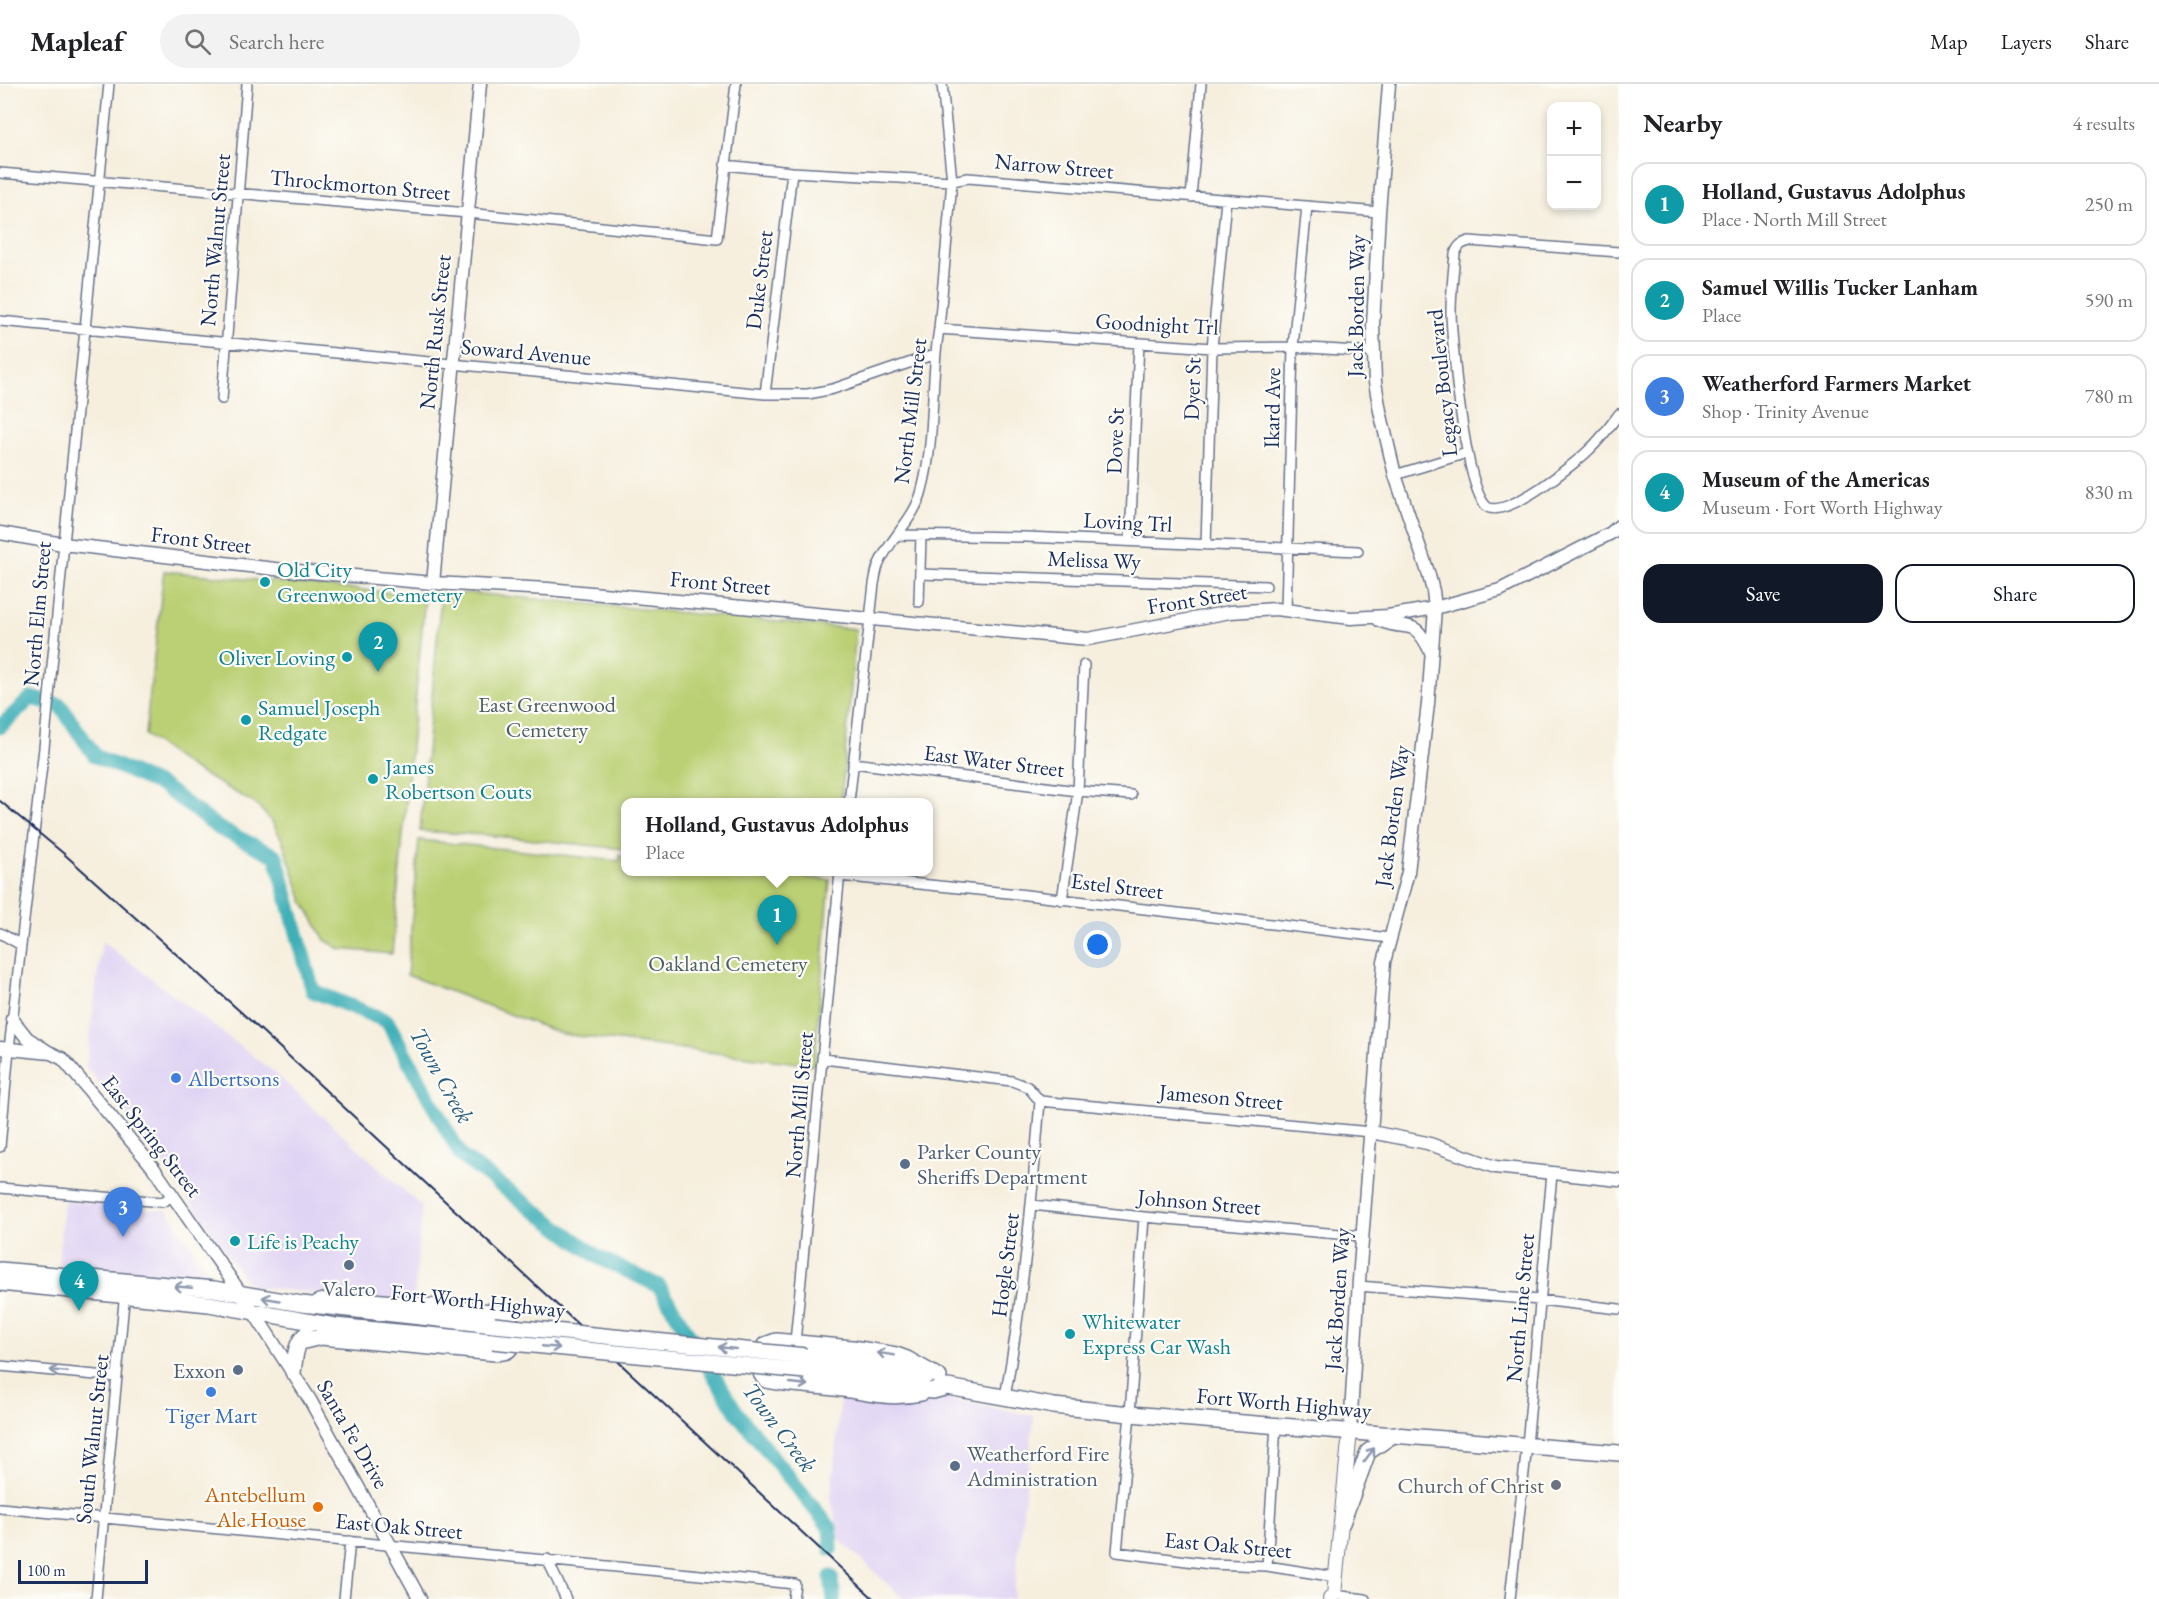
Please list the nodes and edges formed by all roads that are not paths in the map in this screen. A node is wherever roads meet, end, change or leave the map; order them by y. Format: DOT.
graph roads {
  1 [pos="109,84"];
  2 [pos="247,84"];
  3 [pos="480,84"];
  4 [pos="736,84"];
  5 [pos="942,84"];
  6 [pos="1201,84"];
  7 [pos="1389,84"];
  8 [pos="725,165"];
  9 [pos="792,172"];
  10 [pos="0,173"];
  11 [pos="952,181"];
  12 [pos="100,182"];
  13 [pos="238,194"];
  14 [pos="1191,197"];
  15 [pos="1226,200"];
  16 [pos="1307,206"];
  17 [pos="1379,212"];
  18 [pos="468,213"];
  19 [pos="1619,252"];
  20 [pos="0,321"];
  21 [pos="85,329"];
  22 [pos="939,329"];
  23 [pos="226,343"];
  24 [pos="1139,343"];
  25 [pos="1293,347"];
  26 [pos="1212,348"];
  27 [pos="1373,352"];
  28 [pos="935,354"];
  29 [pos="453,365"];
  30 [pos="765,394"];
  31 [pos="222,399"];
  32 [pos="1619,414"];
  33 [pos="1467,453"];
  34 [pos="1395,475"];
  35 [pos="1619,526"];
  36 [pos="0,533"];
  37 [pos="897,535"];
  38 [pos="921,536"];
  39 [pos="1130,541"];
  40 [pos="63,544"];
  41 [pos="1206,545"];
  42 [pos="1288,548"];
  43 [pos="1358,551"];
  44 [pos="920,574"];
  45 [pos="433,583"];
  46 [pos="1266,586"];
  47 [pos="919,602"];
  48 [pos="1435,608"];
  49 [pos="1286,610"];
  50 [pos="1372,617"];
  51 [pos="869,618"];
  52 [pos="1432,652"];
  53 [pos="1084,665"];
  54 [pos="853,763"];
  55 [pos="1078,791"];
  56 [pos="1131,795"];
  57 [pos="849,798"];
  58 [pos="840,876"];
  59 [pos="857,876"];
  60 [pos="1062,900"];
  61 [pos="0,933"];
  62 [pos="1389,938"];
  63 [pos="21,945"];
  64 [pos="12,1019"];
  65 [pos="4,1048"];
  66 [pos="51,1053"];
  67 [pos="823,1059"];
  68 [pos="1040,1101"];
  69 [pos="1371,1132"];
  70 [pos="0,1147"];
  71 [pos="1552,1174"];
  72 [pos="1619,1180"];
  73 [pos="0,1188"];
  74 [pos="173,1196"];
  75 [pos="1032,1205"];
  76 [pos="1144,1217"];
  77 [pos="1362,1236"];
  78 [pos="0,1270"];
  79 [pos="0,1283"];
  80 [pos="1358,1286"];
  81 [pos="125,1289"];
  82 [pos="241,1294"];
  83 [pos="1540,1300"];
  84 [pos="302,1304"];
  85 [pos="1619,1309"];
  86 [pos="253,1311"];
  87 [pos="335,1326"];
  88 [pos="300,1342"];
  89 [pos="795,1342"];
  90 [pos="805,1363"];
  91 [pos="0,1366"];
  92 [pos="293,1372"];
  93 [pos="117,1377"];
  94 [pos="940,1385"];
  95 [pos="1005,1397"];
  96 [pos="1130,1414"];
  97 [pos="1276,1425"];
  98 [pos="1350,1431"];
  99 [pos="1394,1434"];
  100 [pos="1527,1445"];
  101 [pos="1619,1453"];
  102 [pos="0,1508"];
  103 [pos="103,1518"];
  104 [pos="1342,1523"];
  105 [pos="350,1541"];
  106 [pos="391,1545"];
  107 [pos="547,1559"];
  108 [pos="1267,1566"];
  109 [pos="1336,1577"];
  110 [pos="1334,1598"];
  111 [pos="96,1599"];
  112 [pos="344,1599"];
  113 [pos="420,1599"];
  114 [pos="566,1599"];
  115 [pos="793,1599"];
  116 [pos="1365,1599"];
  117 [pos="1510,1599"];
  1 -- 12 [label="street, North Elm Street"];
  2 -- 13 [label="street, North Walnut Street"];
  3 -- 18 [label="street, North Rusk Street"];
  4 -- 8 [label="street"];
  5 -- 11 [label="street, North Mill Street"];
  6 -- 14 [label="street"];
  7 -- 17 [label="street, Jack Borden Way"];
  8 -- 9 [label="street, Narrow Street"];
  8 -- 18 [label="street, Throckmorton Street"];
  9 -- 11 [label="street, Narrow Street"];
  9 -- 30 [label="street, Duke Street"];
  10 -- 12 [label="street, Throckmorton Street"];
  11 -- 14 [label="street, Narrow Street"];
  11 -- 22 [label="street, North Mill Street"];
  12 -- 13 [label="street, Throckmorton Street"];
  12 -- 21 [label="street, North Elm Street"];
  13 -- 18 [label="street, Throckmorton Street"];
  13 -- 23 [label="street, North Walnut Street"];
  14 -- 15 [label="street, Narrow Street"];
  15 -- 16 [label="street, Narrow Street"];
  15 -- 26 [label="street, Dyer St"];
  16 -- 17 [label="street, Narrow Street"];
  16 -- 25 [label="street, Ikard Ave"];
  17 -- 27 [label="street, Jack Borden Way"];
  18 -- 29 [label="street, North Rusk Street"];
  19 -- 33 [label="street, Legacy Boulevard"];
  20 -- 21 [label="street, Soward Avenue"];
  21 -- 23 [label="street, Soward Avenue"];
  21 -- 40 [label="street, North Elm Street"];
  22 -- 24 [label="street, Goodnight Trl"];
  22 -- 28 [label="street, North Mill Street"];
  23 -- 29 [label="street, Soward Avenue"];
  23 -- 31 [label="street, North Walnut Street"];
  24 -- 26 [label="street, Goodnight Trl"];
  24 -- 39 [label="street, Dove St"];
  25 -- 26 [label="street, Goodnight Trl"];
  25 -- 27 [label="street, Goodnight Trl"];
  25 -- 42 [label="street, Ikard Ave"];
  26 -- 41 [label="street, Dyer St"];
  27 -- 34 [label="street, Jack Borden Way"];
  28 -- 30 [label="street, Soward Avenue"];
  28 -- 37 [label="street, North Mill Street"];
  29 -- 30 [label="street, Soward Avenue"];
  29 -- 45 [label="street, North Rusk Street"];
  32 -- 33 [label="street, Legacy Boulevard"];
  33 -- 34 [label="street"];
  34 -- 48 [label="street, Jack Borden Way"];
  35 -- 48 [label="street, Front Street"];
  36 -- 40 [label="street, Front Street"];
  37 -- 38 [label="street, Loving Trl"];
  37 -- 51 [label="street, North Mill Street"];
  38 -- 39 [label="street, Loving Trl"];
  38 -- 44 [label="street"];
  39 -- 41 [label="street, Loving Trl"];
  40 -- 45 [label="street, Front Street"];
  40 -- 63 [label="street, North Elm Street"];
  41 -- 42 [label="street, Loving Trl"];
  42 -- 43 [label="street, Loving Trl"];
  42 -- 49 [label="street, Ikard Ave"];
  44 -- 46 [label="street, Melissa Wy"];
  44 -- 47 [label="street"];
  45 -- 51 [label="street, Front Street"];
  48 -- 50 [label="street, Front Street"];
  48 -- 52 [label="street, Jack Borden Way"];
  49 -- 50 [label="street, Front Street"];
  49 -- 51 [label="street, Front Street"];
  50 -- 52 [label="street"];
  51 -- 54 [label="street, North Mill Street"];
  52 -- 62 [label="street, Jack Borden Way"];
  53 -- 55 [label="street"];
  54 -- 55 [label="street, East Water Street"];
  54 -- 57 [label="street, North Mill Street"];
  55 -- 56 [label="street, East Water Street"];
  55 -- 60 [label="street"];
  58 -- 67 [label="street, North Mill Street"];
  59 -- 60 [label="street, Estel Street"];
  60 -- 62 [label="street, Estel Street"];
  61 -- 63 [label="street"];
  62 -- 69 [label="street, Jack Borden Way"];
  63 -- 64 [label="street, North Elm Street"];
  64 -- 65 [label="street, North Elm Street"];
  64 -- 66 [label="street, East Spring Street"];
  65 -- 66 [label="street"];
  65 -- 70 [label="street, North Elm Street"];
  66 -- 74 [label="street, East Spring Street"];
  67 -- 68 [label="street"];
  67 -- 89 [label="street, North Mill Street"];
  68 -- 69 [label="street, Jameson Street"];
  68 -- 75 [label="street, Hogle Street"];
  69 -- 71 [label="street, Jameson Street"];
  69 -- 77 [label="street, Jack Borden Way"];
  71 -- 72 [label="street, Jameson Street"];
  71 -- 83 [label="street, North Line Street"];
  73 -- 74 [label="street"];
  74 -- 82 [label="street, East Spring Street"];
  75 -- 76 [label="street, Johnson Street"];
  75 -- 95 [label="street, Hogle Street"];
  76 -- 77 [label="street, Johnson Street"];
  76 -- 96 [label="street"];
  77 -- 80 [label="street, Jack Borden Way"];
  78 -- 81 [label="main road, Fort Worth Highway"];
  79 -- 81 [label="main road, Fort Worth Highway"];
  80 -- 83 [label="street"];
  80 -- 98 [label="street, Jack Borden Way"];
  82 -- 81 [label="main road, Fort Worth Highway, one-way"];
  81 -- 86 [label="main road, Fort Worth Highway"];
  81 -- 93 [label="street, South Walnut Street"];
  84 -- 82 [label="main road, Fort Worth Highway, one-way"];
  82 -- 86 [label="street, Santa Fe Drive"];
  83 -- 85 [label="street"];
  83 -- 100 [label="street, North Line Street"];
  84 -- 88 [label="main road"];
  90 -- 84 [label="main road, Fort Worth Highway, one-way, bridge"];
  86 -- 87 [label="main road, Fort Worth Highway"];
  86 -- 92 [label="street, Santa Fe Drive"];
  87 -- 88 [label="main road"];
  87 -- 90 [label="main road, Fort Worth Highway, one-way, bridge"];
  88 -- 92 [label="main road"];
  94 -- 89 [label="main road, one-way"];
  89 -- 94 [label="main road, one-way"];
  90 -- 94 [label="main road, Fort Worth Highway"];
  93 -- 91 [label="street, one-way"];
  92 -- 106 [label="street, Santa Fe Drive"];
  93 -- 103 [label="street, South Walnut Street"];
  94 -- 95 [label="main road, Fort Worth Highway"];
  95 -- 96 [label="main road, Fort Worth Highway"];
  96 -- 97 [label="main road, Fort Worth Highway"];
  96 -- 108 [label="street, East Oak Street"];
  97 -- 98 [label="main road, Fort Worth Highway"];
  97 -- 108 [label="street"];
  98 -- 99 [label="main road, Fort Worth Highway"];
  98 -- 104 [label="main road, Jack Borden Way"];
  99 -- 100 [label="main road, Fort Worth Highway"];
  104 -- 99 [label="main road, one-way"];
  100 -- 101 [label="main road, Fort Worth Highway"];
  100 -- 117 [label="street, North Line Street"];
  102 -- 103 [label="street, East Oak Street"];
  103 -- 105 [label="street, East Oak Street"];
  103 -- 111 [label="street, South Walnut Street"];
  104 -- 109 [label="main road, Jack Borden Way"];
  105 -- 106 [label="street, East Oak Street"];
  105 -- 112 [label="street"];
  106 -- 107 [label="street, East Oak Street"];
  106 -- 113 [label="street, Santa Fe Drive"];
  107 -- 114 [label="street"];
  107 -- 115 [label="street, East Oak Street"];
  108 -- 109 [label="street, East Oak Street"];
  109 -- 110 [label="main road, Jack Borden Way"];
  110 -- 116 [label="street"];
}
